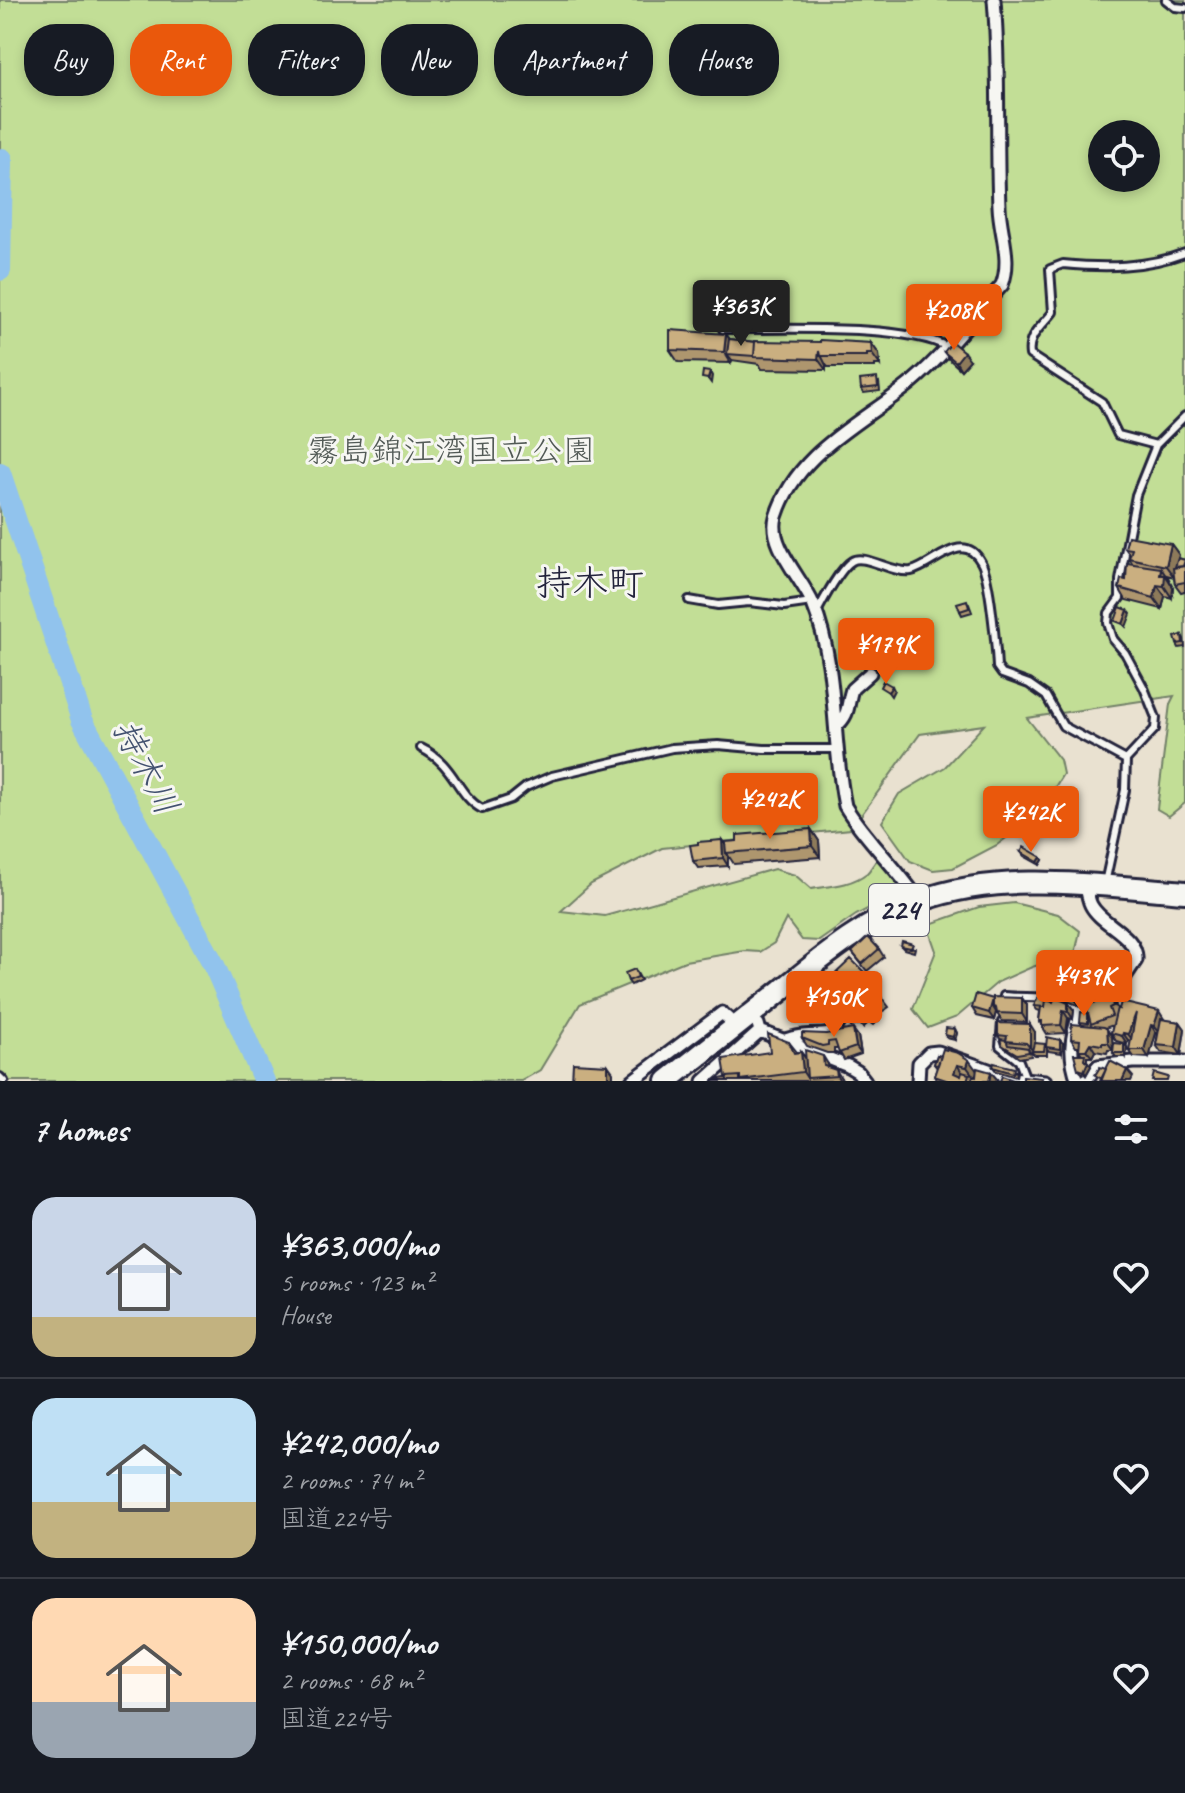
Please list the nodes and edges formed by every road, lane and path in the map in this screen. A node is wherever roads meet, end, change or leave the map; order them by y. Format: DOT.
graph roads {
  1 [pos="994,0"];
  2 [pos="1166,0"];
  3 [pos="1185,8"];
  4 [pos="1185,253"];
  5 [pos="723,329"];
  6 [pos="947,347"];
  7 [pos="1185,416"];
  8 [pos="1156,445"];
  9 [pos="689,600"];
  10 [pos="814,608"];
  11 [pos="870,673"];
  12 [pos="836,726"];
  13 [pos="421,748"];
  14 [pos="838,749"];
  15 [pos="1126,760"];
  16 [pos="1095,886"];
  17 [pos="1185,892"];
  18 [pos="919,901"];
  19 [pos="1004,996"];
  20 [pos="1080,1013"];
  21 [pos="842,1016"];
  22 [pos="757,1022"];
  23 [pos="1002,1022"];
  24 [pos="736,1026"];
  25 [pos="782,1041"];
  26 [pos="1185,1062"];
  27 [pos="1026,1079"];
  28 [pos="632,1081"];
  29 [pos="667,1081"];
  30 [pos="704,1081"];
  31 [pos="865,1081"];
  32 [pos="918,1081"];
  33 [pos="1045,1081"];
  34 [pos="1078,1081"];
  35 [pos="1085,1081"];
  1 -- 6 [label="street"];
  2 -- 3 [label="lane"];
  4 -- 8 [label="lane"];
  5 -- 6 [label="lane"];
  6 -- 10 [label="street"];
  7 -- 8 [label="lane"];
  8 -- 15 [label="lane"];
  9 -- 10 [label="lane"];
  10 -- 12 [label="street"];
  10 -- 15 [label="lane"];
  11 -- 12 [label="street"];
  12 -- 14 [label="street"];
  13 -- 14 [label="lane"];
  14 -- 18 [label="street"];
  15 -- 16 [label="lane"];
  16 -- 17 [label="highway, 224"];
  16 -- 18 [label="highway, 224"];
  16 -- 20 [label="street"];
  18 -- 22 [label="highway, 224"];
  19 -- 20 [label="lane"];
  20 -- 34 [label="street"];
  21 -- 25 [label="street"];
  22 -- 24 [label="highway, 224"];
  22 -- 25 [label="street"];
  22 -- 30 [label="street"];
  23 -- 27 [label="lane"];
  24 -- 28 [label="street"];
  24 -- 29 [label="highway, 224"];
  25 -- 31 [label="street"];
  26 -- 35 [label="street"];
  27 -- 32 [label="street"];
  27 -- 33 [label="street"];
}
